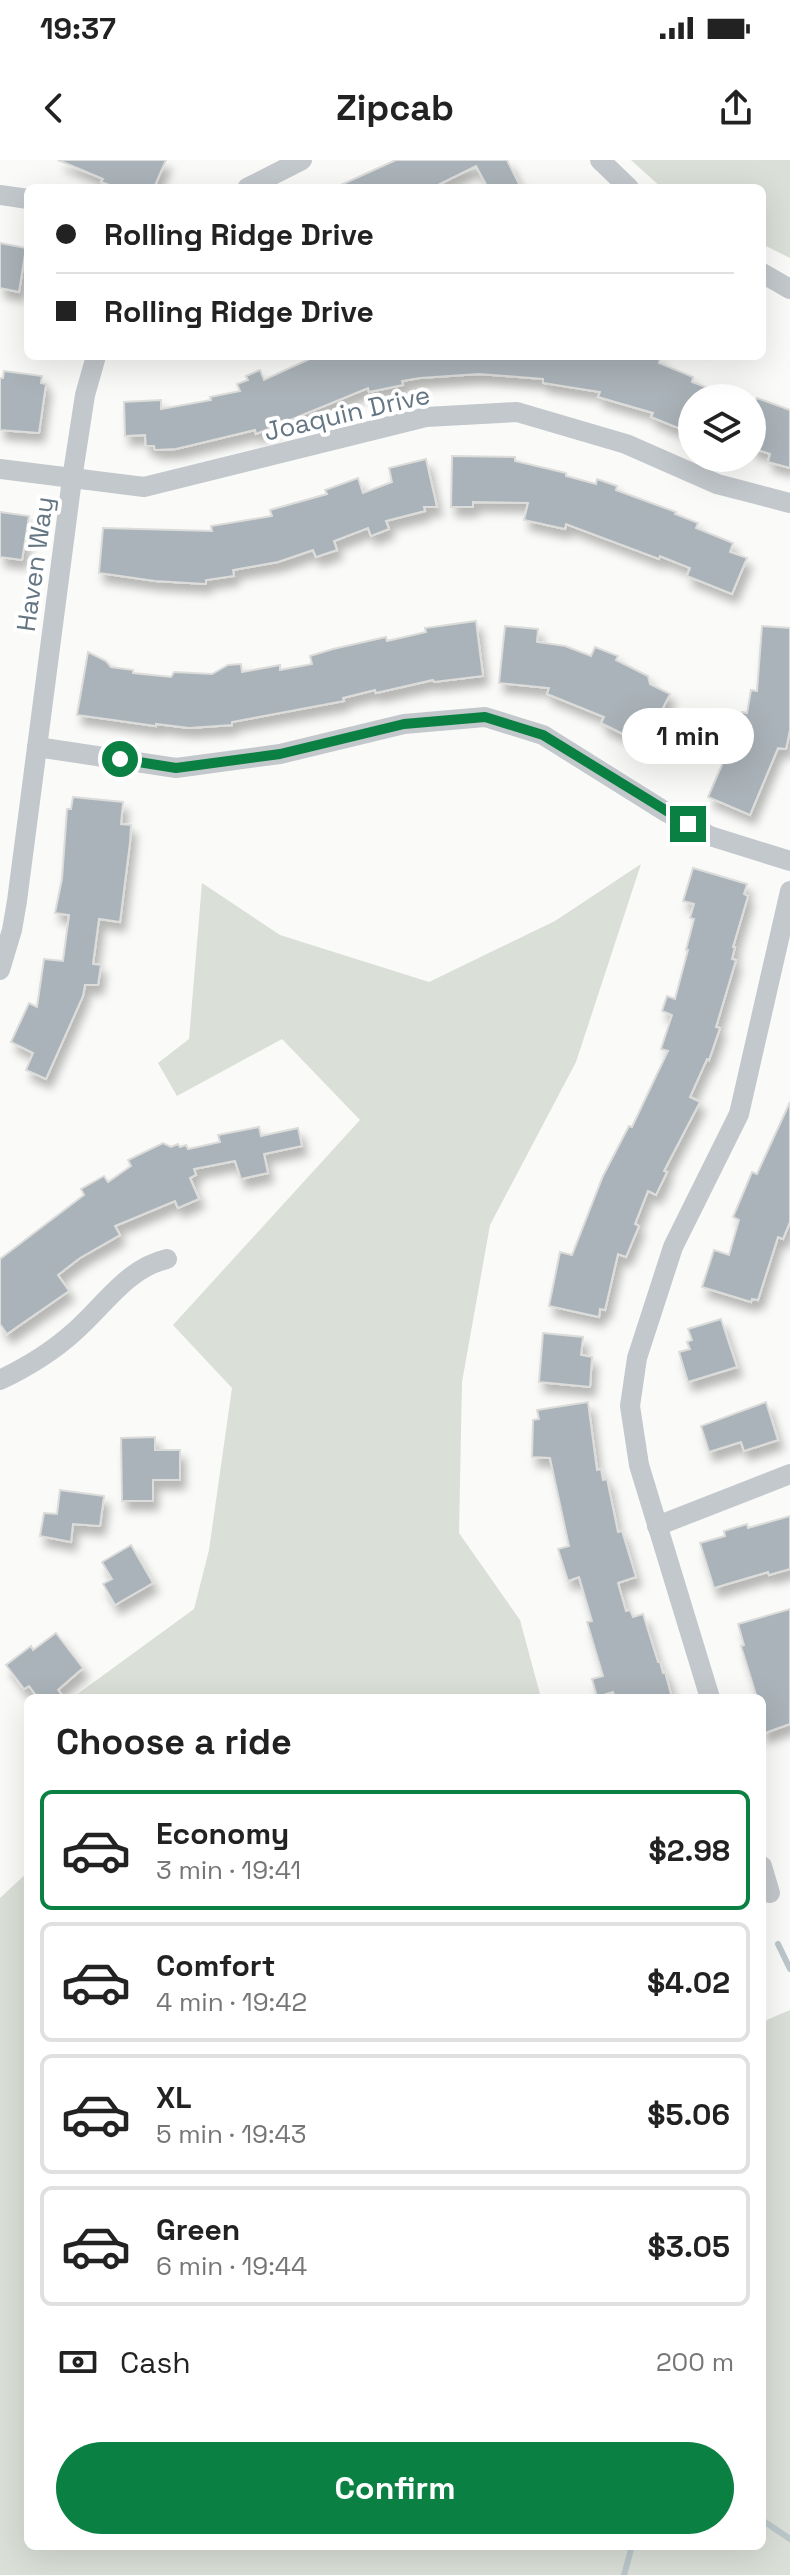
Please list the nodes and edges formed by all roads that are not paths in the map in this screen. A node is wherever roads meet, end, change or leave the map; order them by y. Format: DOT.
graph roads {
  1 [pos="302,160"];
  2 [pos="600,160"];
  3 [pos="255,184"];
  4 [pos="625,184"];
  5 [pos="0,195"];
  6 [pos="24,198"];
  7 [pos="766,275"];
  8 [pos="790,289"];
  9 [pos="95,360"];
  10 [pos="0,469"];
  11 [pos="72,479"];
  12 [pos="790,503"];
  13 [pos="37,747"];
  14 [pos="790,861"];
  15 [pos="790,891"];
  16 [pos="0,970"];
  17 [pos="167,1259"];
  18 [pos="0,1380"];
  19 [pos="790,1474"];
  20 [pos="657,1526"];
  21 [pos="709,1694"];
  22 [pos="766,1880"];
  23 [pos="770,1893"];
  1 -- 3 [label="street"];
  2 -- 4 [label="street"];
  5 -- 6 [label="street"];
  7 -- 8 [label="street"];
  9 -- 11 [label="street, Haven Way"];
  10 -- 11 [label="street, Joaquin Drive"];
  11 -- 12 [label="street, Joaquin Drive"];
  11 -- 13 [label="street, Haven Way"];
  13 -- 14 [label="street"];
  13 -- 16 [label="street, Haven Way"];
  15 -- 20 [label="street"];
  17 -- 18 [label="street"];
  19 -- 20 [label="street"];
  20 -- 21 [label="street"];
  22 -- 23 [label="street"];
}
